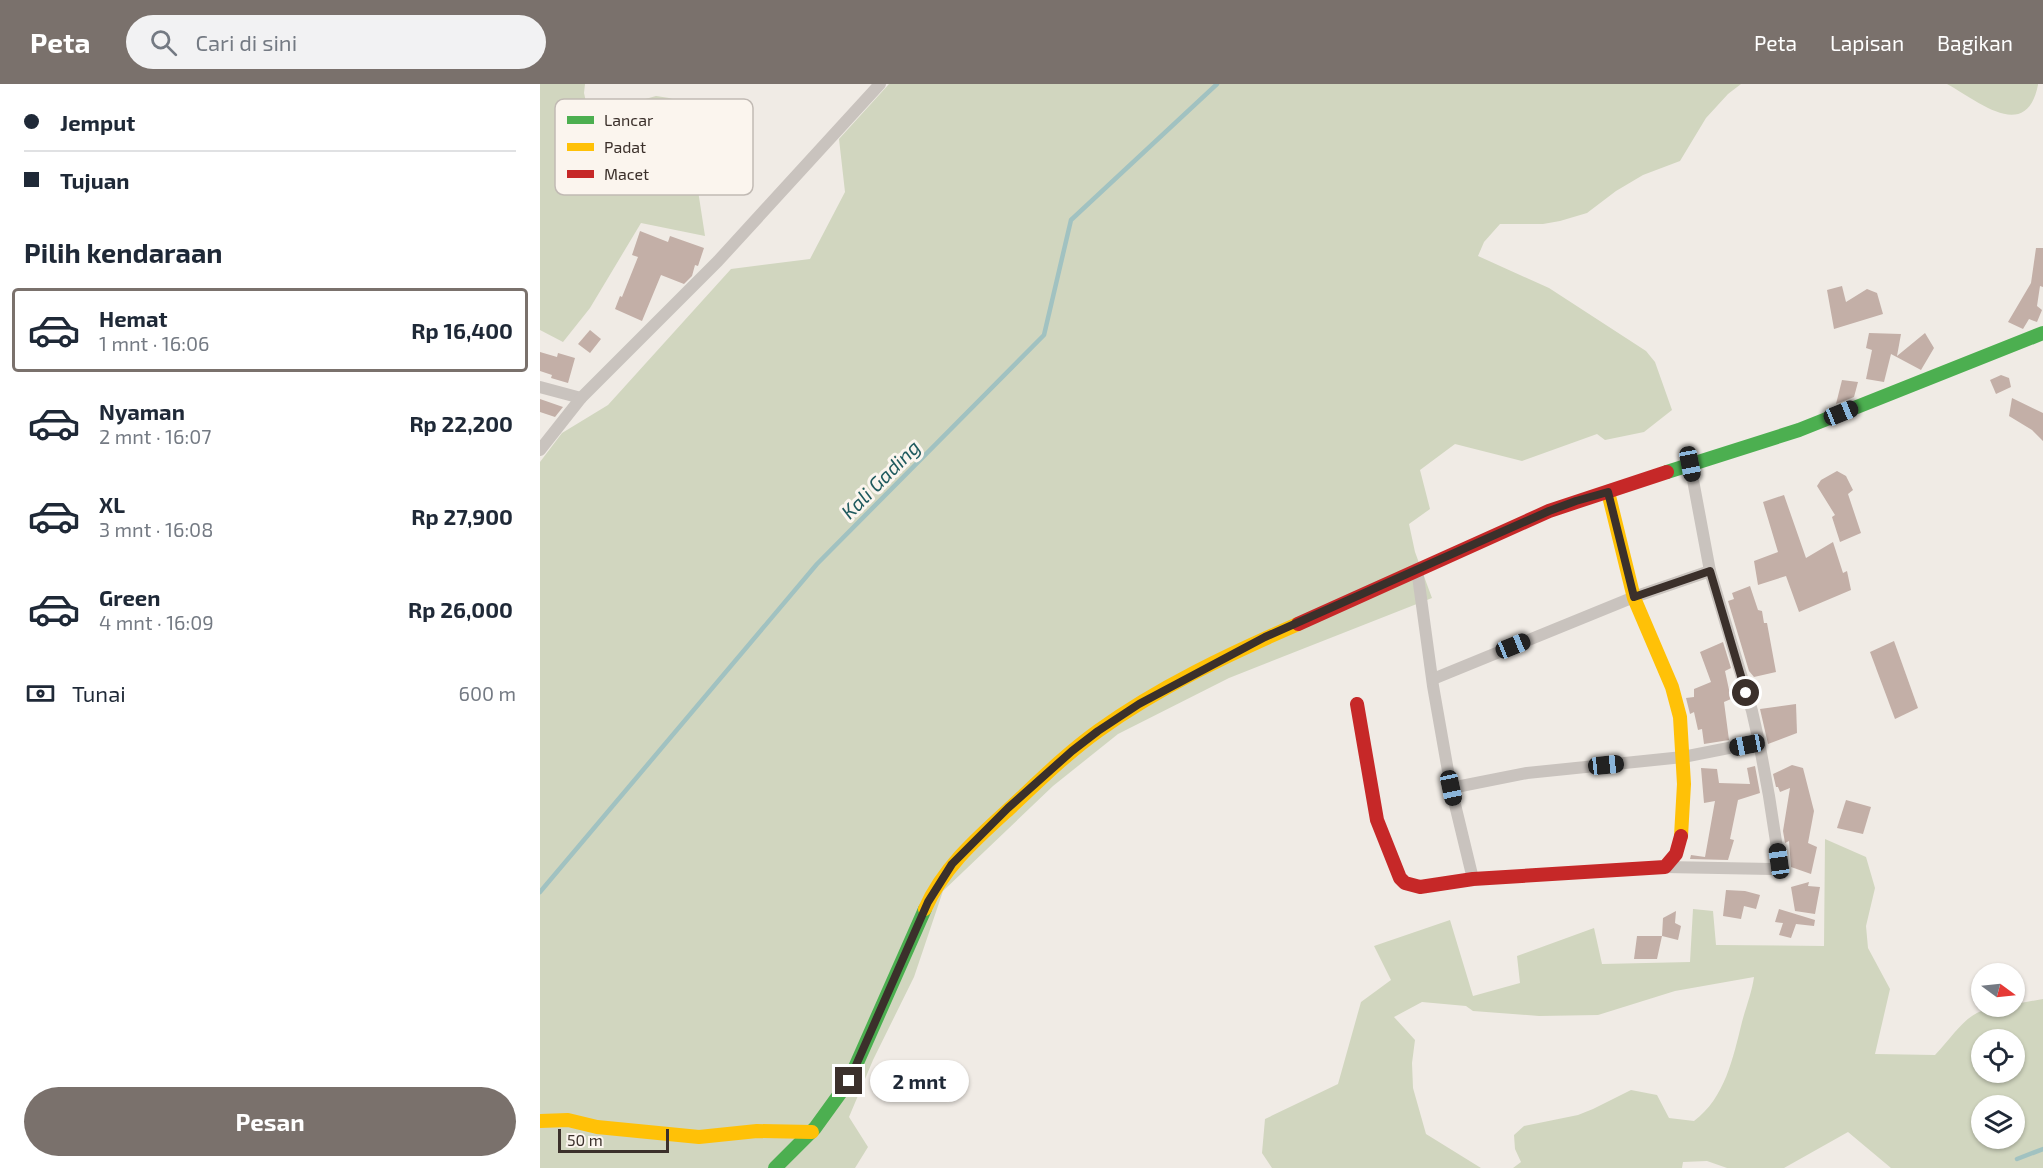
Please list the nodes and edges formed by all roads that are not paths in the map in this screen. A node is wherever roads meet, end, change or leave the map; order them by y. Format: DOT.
graph roads {
  1 [pos="880,84"];
  2 [pos="2043,333"];
  3 [pos="540,387"];
  4 [pos="581,398"];
  5 [pos="540,450"];
  6 [pos="1690,464"];
  7 [pos="1608,492"];
  8 [pos="1417,569"];
  9 [pos="1710,571"];
  10 [pos="1634,597"];
  11 [pos="1433,679"];
  12 [pos="1357,704"];
  13 [pos="1759,742"];
  14 [pos="1683,757"];
  15 [pos="1451,788"];
  16 [pos="1665,867"];
  17 [pos="1473,879"];
  18 [pos="540,1121"];
  19 [pos="812,1132"];
  20 [pos="775,1168"];
  1 -- 4 [label="street"];
  2 -- 6 [label="street"];
  3 -- 4 [label="street"];
  4 -- 5 [label="street"];
  6 -- 7 [label="street"];
  6 -- 9 [label="street"];
  7 -- 8 [label="street"];
  7 -- 10 [label="street"];
  8 -- 11 [label="street"];
  8 -- 19 [label="street"];
  9 -- 10 [label="street"];
  9 -- 13 [label="street"];
  10 -- 11 [label="street"];
  10 -- 14 [label="street"];
  11 -- 15 [label="street"];
  12 -- 17 [label="street"];
  13 -- 14 [label="street"];
  13 -- 16 [label="street"];
  14 -- 15 [label="street"];
  14 -- 16 [label="street"];
  15 -- 17 [label="street"];
  16 -- 17 [label="street"];
  18 -- 19 [label="street"];
  19 -- 20 [label="street"];
}
